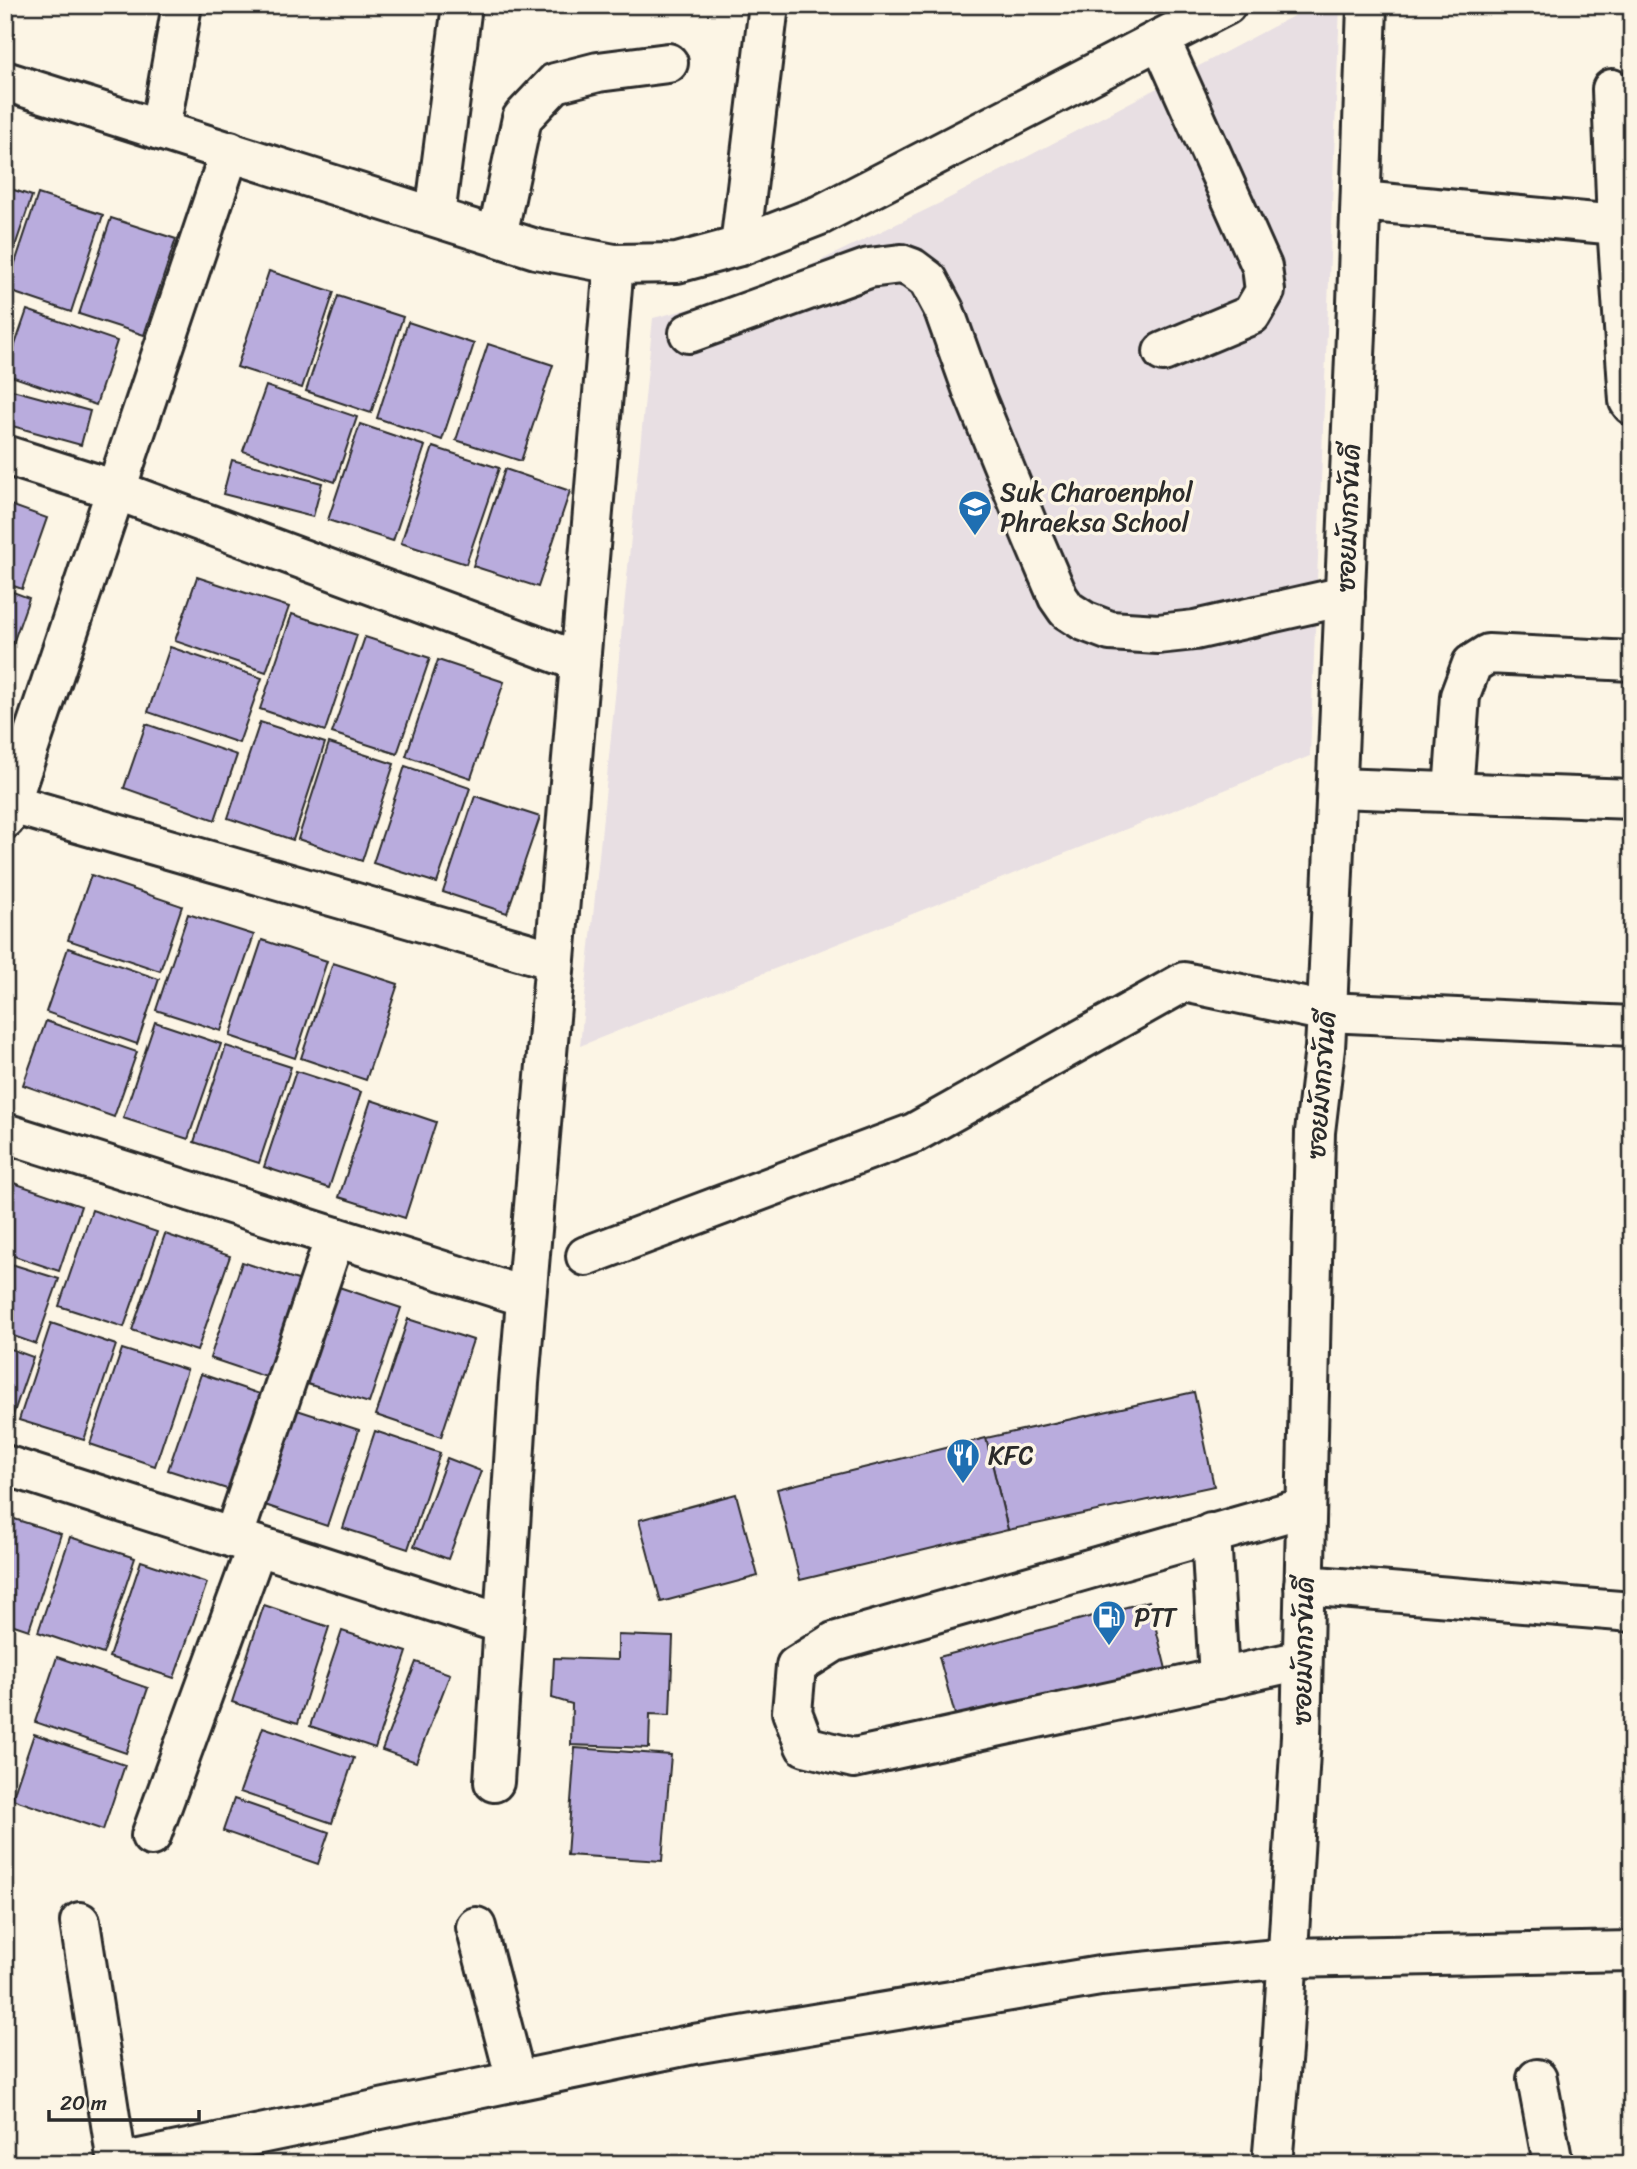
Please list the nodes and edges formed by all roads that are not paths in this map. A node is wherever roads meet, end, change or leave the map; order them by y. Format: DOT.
graph roads {
  1 [pos="182,5"];
  2 [pos="461,5"];
  3 [pos="769,5"];
  4 [pos="1226,5"];
  5 [pos="1367,5"];
  6 [pos="1160,39"];
  7 [pos="668,63"];
  8 [pos="5,81"];
  9 [pos="1612,89"];
  10 [pos="160,130"];
  11 [pos="230,151"];
  12 [pos="1361,201"];
  13 [pos="435,216"];
  14 [pos="1617,225"];
  15 [pos="497,236"];
  16 [pos="740,246"];
  17 [pos="614,264"];
  18 [pos="689,333"];
  19 [pos="1163,352"];
  20 [pos="1632,405"];
  21 [pos="5,455"];
  22 [pos="116,490"];
  23 [pos="1345,596"];
  24 [pos="1632,661"];
  25 [pos="580,662"];
  26 [pos="1337,788"];
  27 [pos="1453,792"];
  28 [pos="1632,799"];
  29 [pos="7,808"];
  30 [pos="554,960"];
  31 [pos="1327,1012"];
  32 [pos="1632,1026"];
  33 [pos="5,1133"];
  34 [pos="335,1237"];
  35 [pos="586,1256"];
  36 [pos="526,1297"];
  37 [pos="5,1465"];
  38 [pos="1306,1507"];
  39 [pos="1211,1533"];
  40 [pos="245,1542"];
  41 [pos="1304,1585"];
  42 [pos="1632,1612"];
  43 [pos="503,1625"];
  44 [pos="1302,1660"];
  45 [pos="1219,1679"];
  46 [pos="494,1782"];
  47 [pos="151,1836"];
  48 [pos="80,1922"];
  49 [pos="476,1927"];
  50 [pos="1632,1951"];
  51 [pos="1287,1958"];
  52 [pos="1537,2079"];
  53 [pos="516,2080"];
  54 [pos="116,2164"];
  55 [pos="1272,2164"];
  56 [pos="1553,2164"];
  1 -- 10 [label="street"];
  2 -- 13 [label="street"];
  3 -- 16 [label="street"];
  4 -- 6 [label="street"];
  5 -- 12 [label="street, ซอยมังกรขันดี"];
  6 -- 16 [label="street"];
  6 -- 19 [label="street"];
  7 -- 15 [label="street"];
  8 -- 10 [label="street"];
  9 -- 14 [label="street"];
  10 -- 11 [label="street"];
  11 -- 13 [label="street"];
  11 -- 22 [label="street"];
  12 -- 14 [label="street"];
  12 -- 23 [label="street, ซอยมังกรขันดี"];
  13 -- 15 [label="street"];
  14 -- 20 [label="street"];
  15 -- 17 [label="street"];
  16 -- 17 [label="street"];
  17 -- 25 [label="street"];
  18 -- 23 [label="street"];
  21 -- 22 [label="street"];
  22 -- 25 [label="street"];
  22 -- 29 [label="street"];
  23 -- 26 [label="street, ซอยมังกรขันดี"];
  24 -- 27 [label="street"];
  25 -- 30 [label="street"];
  26 -- 27 [label="street"];
  26 -- 31 [label="street, ซอยมังกรขันดี"];
  27 -- 28 [label="street"];
  29 -- 30 [label="street"];
  30 -- 36 [label="street"];
  31 -- 32 [label="street"];
  31 -- 35 [label="street"];
  31 -- 38 [label="street, ซอยมังกรขันดี"];
  33 -- 34 [label="street"];
  34 -- 36 [label="street"];
  34 -- 40 [label="street"];
  36 -- 43 [label="street"];
  37 -- 40 [label="street"];
  38 -- 39 [label="street"];
  38 -- 41 [label="street, ซอยมังกรขันดี"];
  39 -- 45 [label="street"];
  39 -- 45 [label="street"];
  40 -- 43 [label="street"];
  40 -- 47 [label="street"];
  41 -- 42 [label="street"];
  41 -- 44 [label="street, ซอยมังกรขันดี"];
  43 -- 46 [label="street"];
  44 -- 45 [label="street"];
  44 -- 51 [label="street, ซอยมังกรขันดี"];
  48 -- 54 [label="street"];
  49 -- 53 [label="street"];
  50 -- 51 [label="street"];
  51 -- 53 [label="street"];
  51 -- 55 [label="street, ซอยมังกรขันดี"];
  52 -- 56 [label="street"];
  53 -- 54 [label="street"];
}
